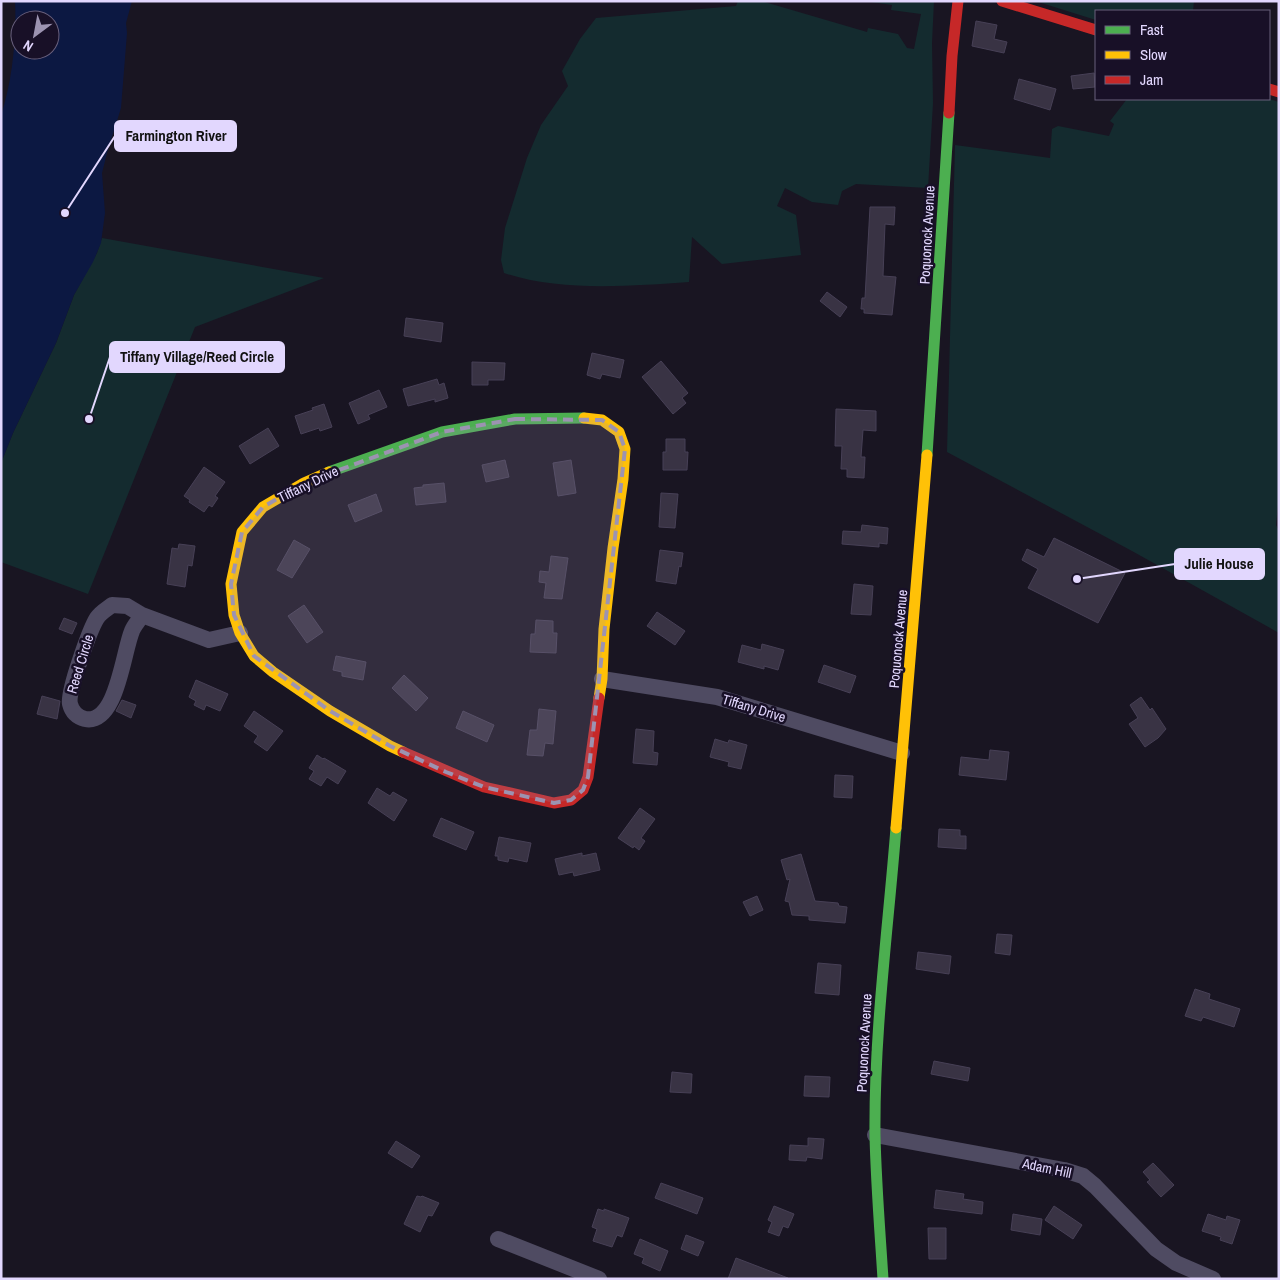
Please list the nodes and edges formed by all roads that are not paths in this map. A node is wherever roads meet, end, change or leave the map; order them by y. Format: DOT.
graph roads {
  1 [pos="958,1"];
  2 [pos="1002,1"];
  3 [pos="1095,30"];
  4 [pos="142,615"];
  5 [pos="240,633"];
  6 [pos="602,679"];
  7 [pos="902,753"];
  8 [pos="875,1135"];
  9 [pos="498,1239"];
  10 [pos="599,1279"];
  11 [pos="883,1279"];
  12 [pos="1214,1279"];
  1 -- 7 [label="street, Poquonock Avenue"];
  2 -- 3 [label="street"];
  4 -- 4 [label="street, Reed Circle"];
  4 -- 5 [label="street, Reed Circle"];
  5 -- 6 [label="street, Tiffany Drive"];
  5 -- 6 [label="street, Tiffany Drive"];
  6 -- 7 [label="street, Tiffany Drive"];
  7 -- 8 [label="street, Poquonock Avenue"];
  8 -- 11 [label="street, Poquonock Avenue"];
  8 -- 12 [label="street, Adam Hill"];
  9 -- 10 [label="street"];
}
